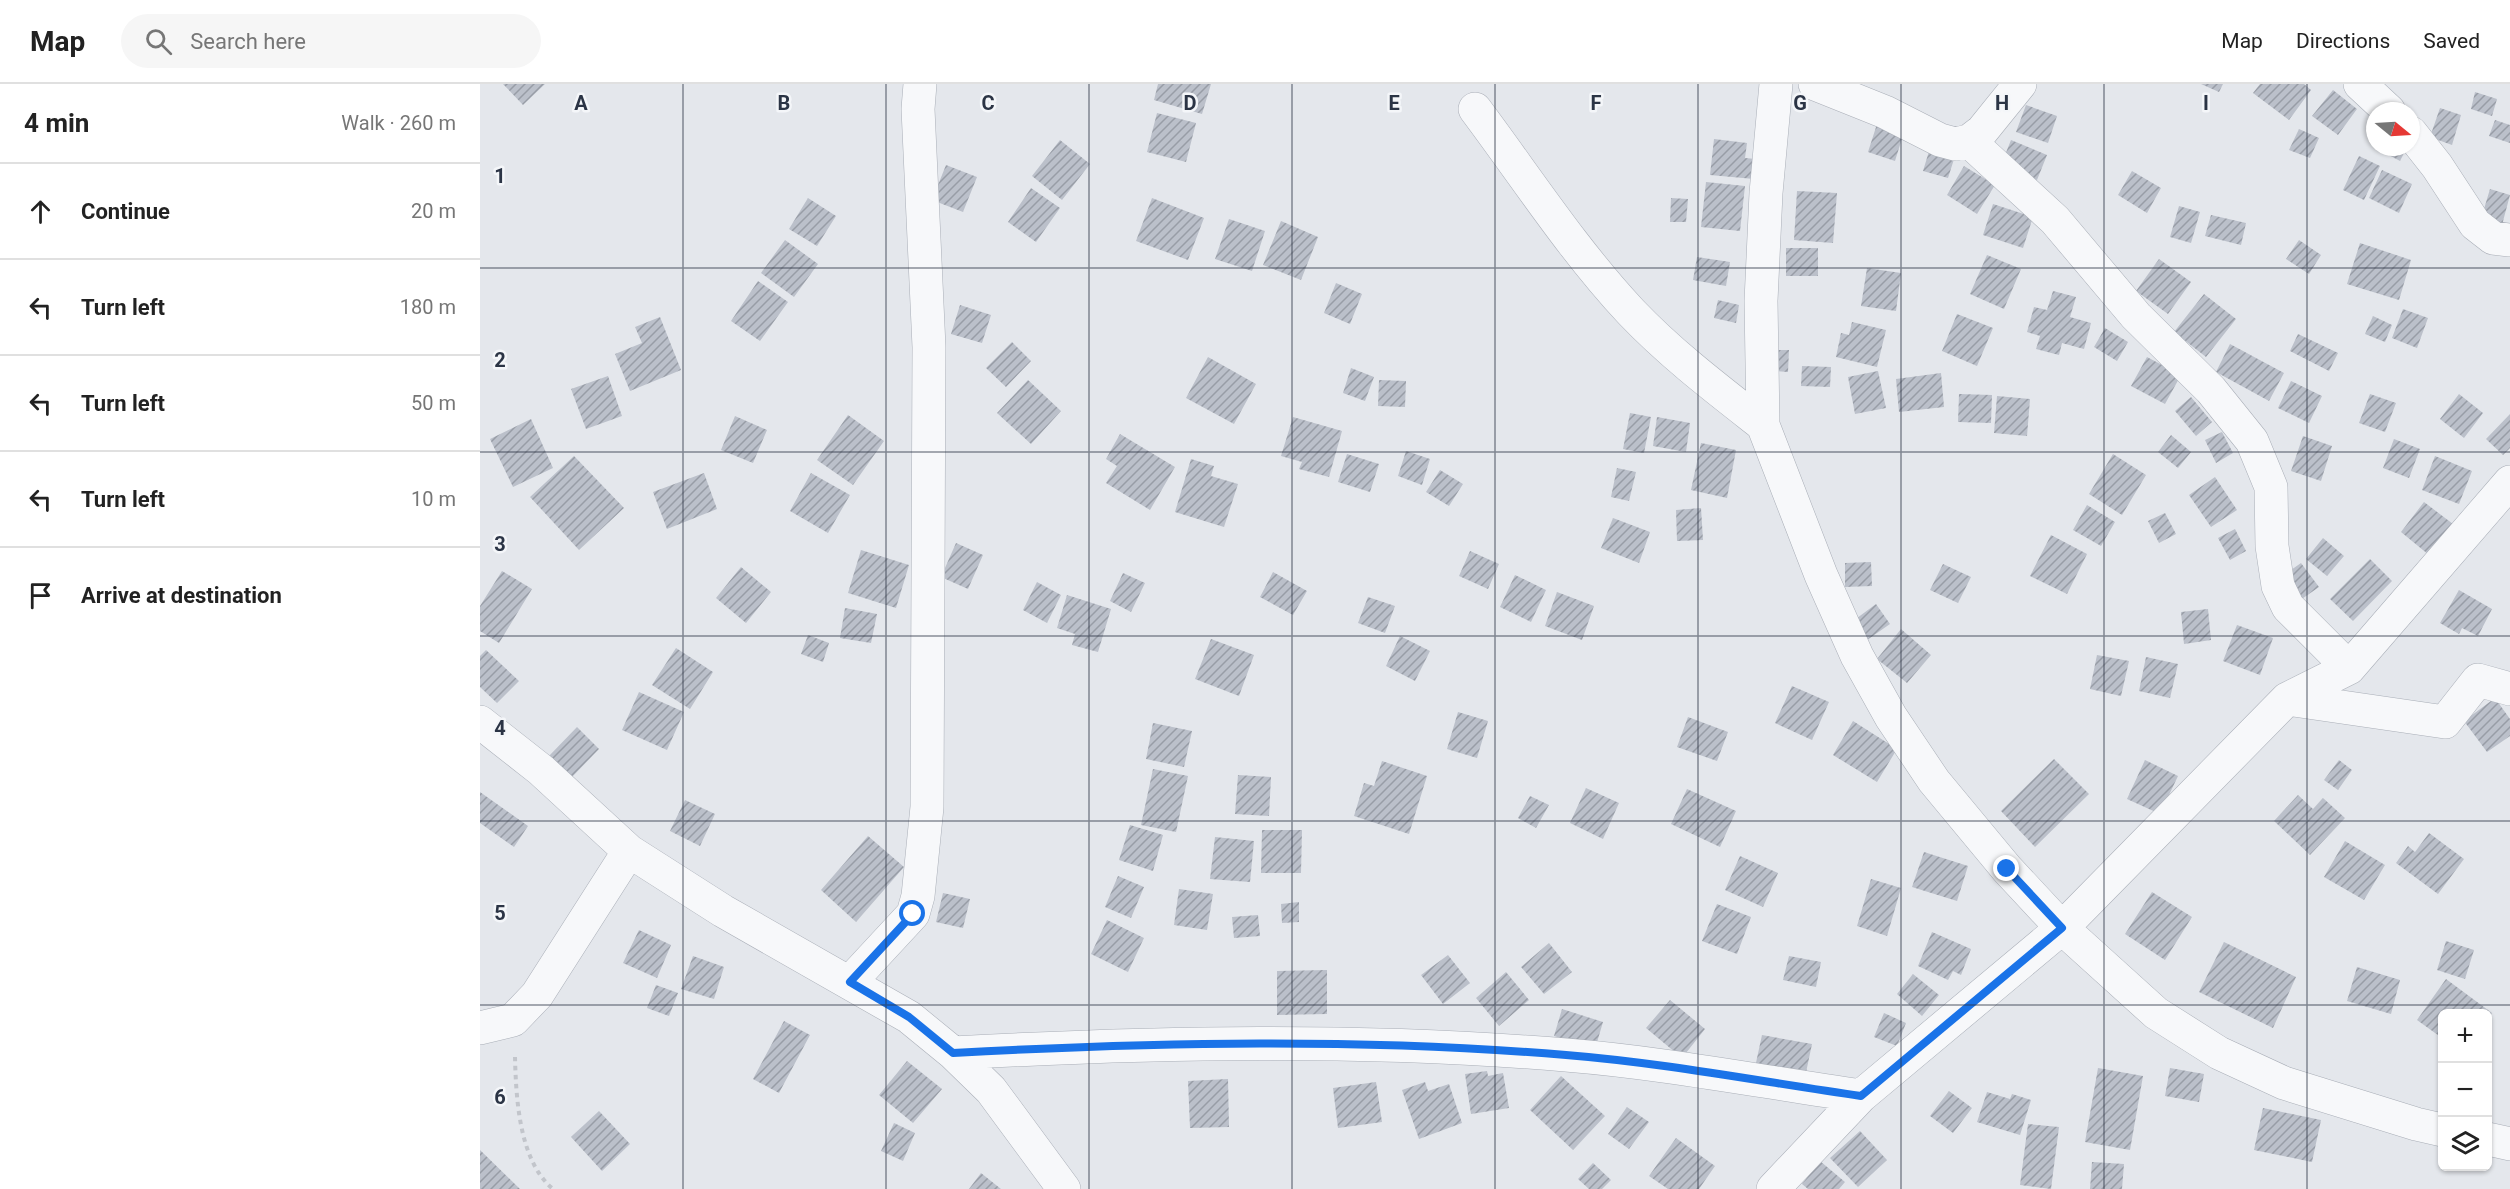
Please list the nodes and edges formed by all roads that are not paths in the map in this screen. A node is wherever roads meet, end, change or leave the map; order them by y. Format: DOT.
graph roads {
  1 [pos="920,84"];
  2 [pos="1776,84"];
  3 [pos="1815,84"];
  4 [pos="2020,84"];
  5 [pos="2360,84"];
  6 [pos="2379,102"];
  7 [pos="1475,109"];
  8 [pos="1969,141"];
  9 [pos="2420,144"];
  10 [pos="2510,240"];
  11 [pos="1763,425"];
  12 [pos="2510,482"];
  13 [pos="2349,668"];
  14 [pos="2510,689"];
  15 [pos="2287,699"];
  16 [pos="480,722"];
  17 [pos="629,851"];
  18 [pos="2062,928"];
  19 [pos="850,982"];
  20 [pos="480,1028"];
  21 [pos="953,1053"];
  22 [pos="1861,1096"];
  23 [pos="2438,1129"];
  24 [pos="2492,1140"];
  25 [pos="2510,1144"];
  26 [pos="1065,1189"];
  27 [pos="1773,1189"];
  1 -- 19 [label="street"];
  2 -- 11 [label="street"];
  3 -- 8 [label="street"];
  4 -- 8 [label="street"];
  5 -- 6 [label="street"];
  7 -- 11 [label="street"];
  8 -- 13 [label="street"];
  9 -- 10 [label="street"];
  11 -- 18 [label="street"];
  12 -- 13 [label="street"];
  13 -- 15 [label="street"];
  14 -- 15 [label="street"];
  15 -- 18 [label="street"];
  16 -- 17 [label="street"];
  17 -- 19 [label="street"];
  17 -- 20 [label="street"];
  18 -- 22 [label="street"];
  18 -- 23 [label="street"];
  19 -- 21 [label="street"];
  21 -- 22 [label="street"];
  21 -- 26 [label="street"];
  22 -- 27 [label="street"];
  24 -- 25 [label="street"];
}
